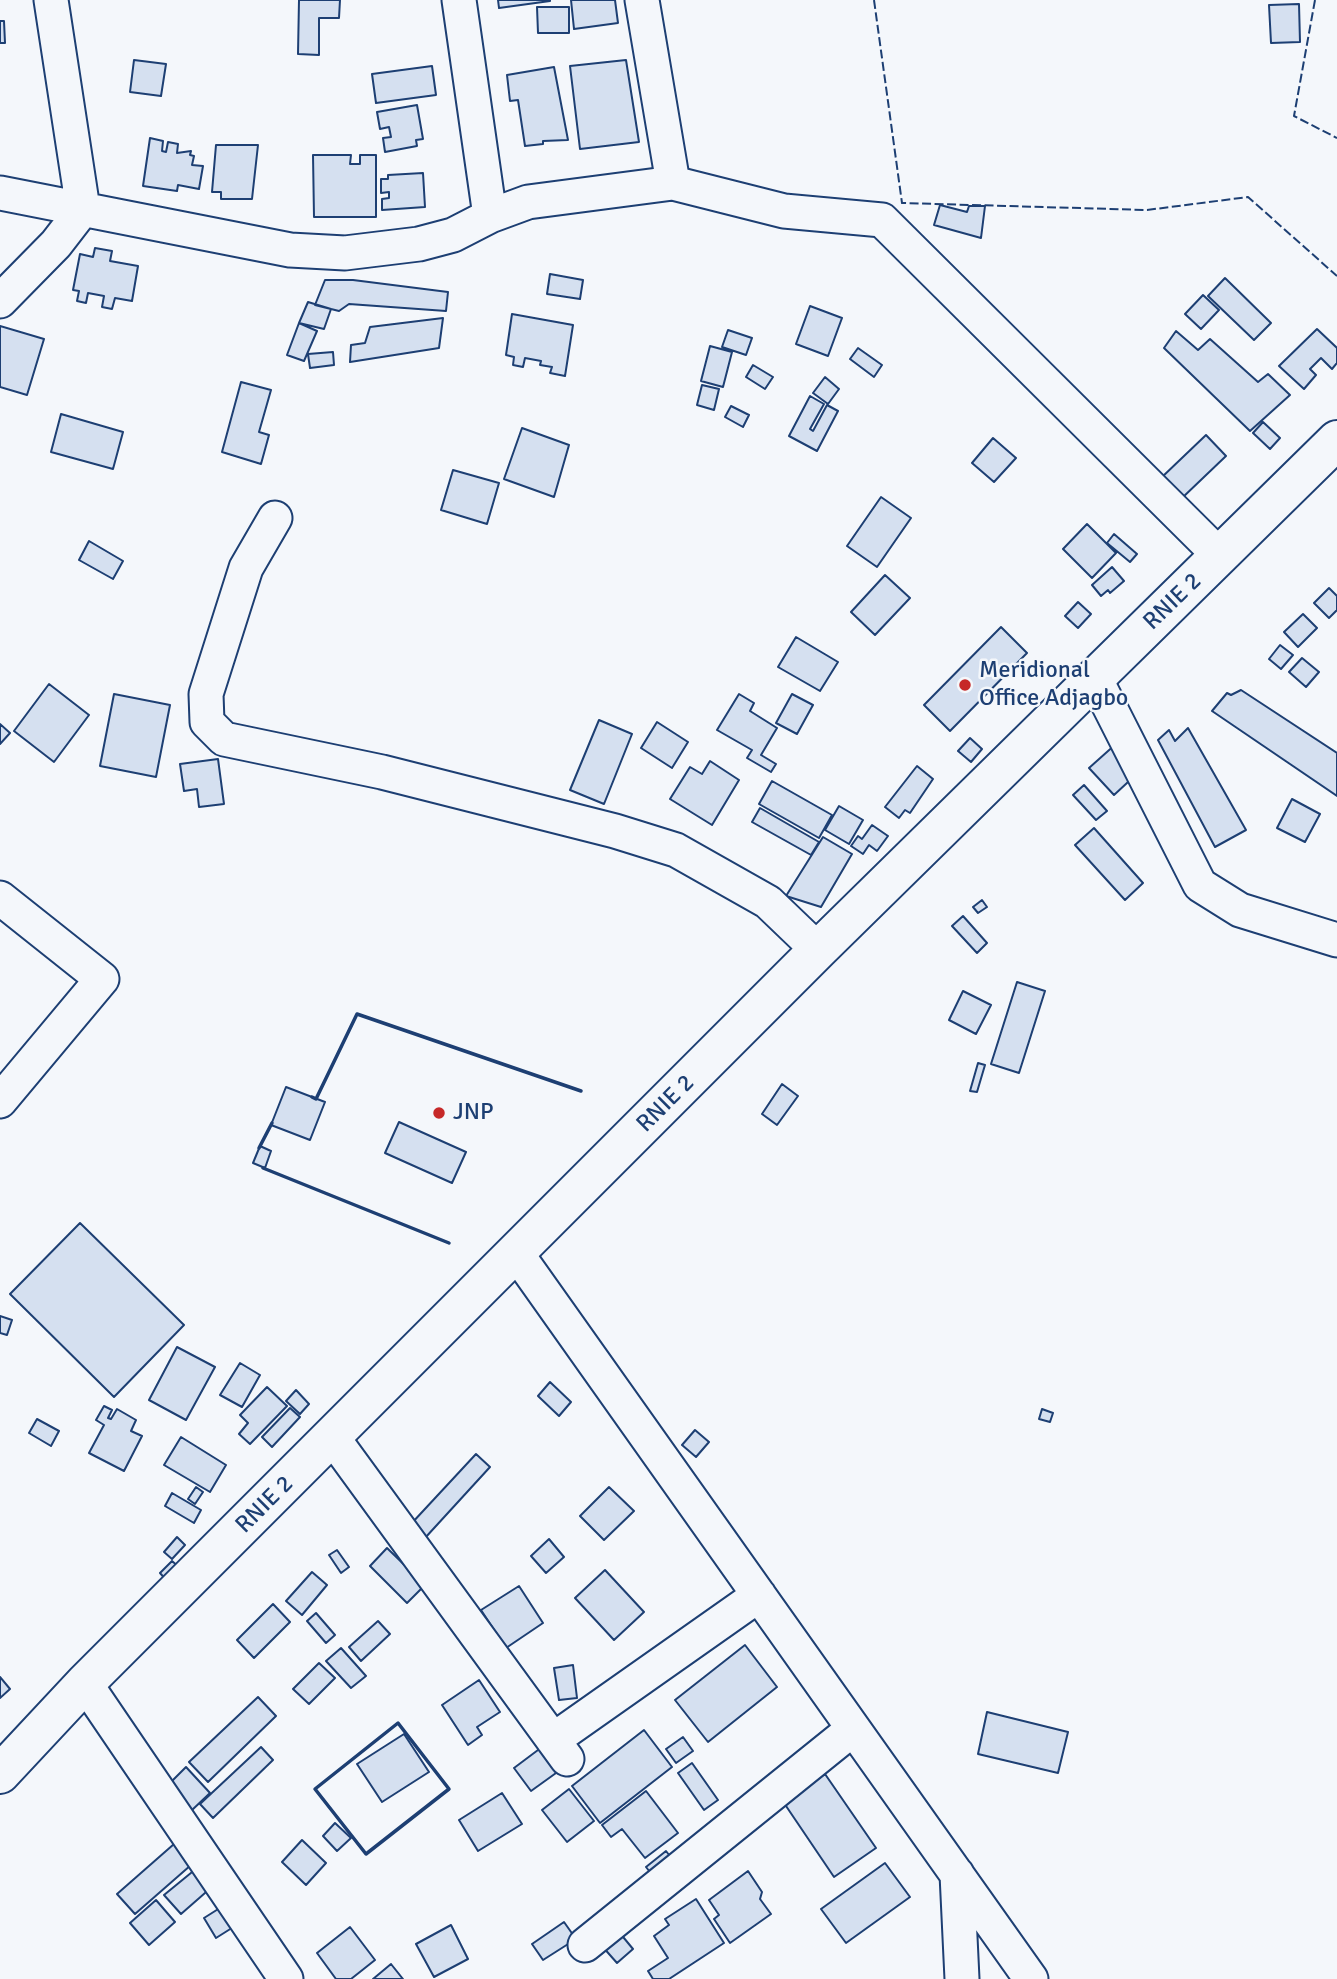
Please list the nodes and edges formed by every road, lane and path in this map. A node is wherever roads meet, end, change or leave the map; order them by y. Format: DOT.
graph roads {
  1 [pos="51,0"];
  2 [pos="459,0"];
  3 [pos="642,0"];
  4 [pos="673,183"];
  5 [pos="0,193"];
  6 [pos="83,209"];
  7 [pos="490,216"];
  8 [pos="0,301"];
  9 [pos="1337,440"];
  10 [pos="275,518"];
  11 [pos="1221,557"];
  12 [pos="1095,678"];
  13 [pos="0,898"];
  14 [pos="1337,940"];
  15 [pos="818,950"];
  16 [pos="0,1101"];
  17 [pos="517,1254"];
  18 [pos="333,1438"];
  19 [pos="759,1595"];
  20 [pos="85,1683"];
  21 [pos="853,1729"];
  22 [pos="0,1774"];
  23 [pos="957,1874"];
  24 [pos="585,1945"];
  25 [pos="286,1979"];
  26 [pos="962,1979"];
  27 [pos="1031,1979"];
  1 -- 6 [label="street"];
  2 -- 7 [label="street"];
  3 -- 4 [label="street"];
  4 -- 7 [label="street"];
  4 -- 11 [label="street"];
  5 -- 6 [label="street"];
  6 -- 7 [label="street"];
  6 -- 8 [label="street"];
  9 -- 11 [label="highway, RNIE 2 / RNIE 2"];
  10 -- 15 [label="street"];
  11 -- 12 [label="highway, RNIE 2 / RNIE 2"];
  12 -- 14 [label="street"];
  12 -- 15 [label="highway, RNIE 2 / RNIE 2"];
  13 -- 16 [label="street"];
  15 -- 17 [label="highway, RNIE 2 / RNIE 2"];
  17 -- 18 [label="highway, RNIE 2 / RNIE 2"];
  17 -- 19 [label="street"];
  18 -- 19 [label="street"];
  18 -- 20 [label="highway, RNIE 2 / RNIE 2"];
  19 -- 21 [label="street"];
  20 -- 22 [label="highway, RNIE 2 / RNIE 2"];
  20 -- 25 [label="street"];
  21 -- 23 [label="street"];
  21 -- 24 [label="street"];
  23 -- 26 [label="street"];
  23 -- 27 [label="street"];
}
